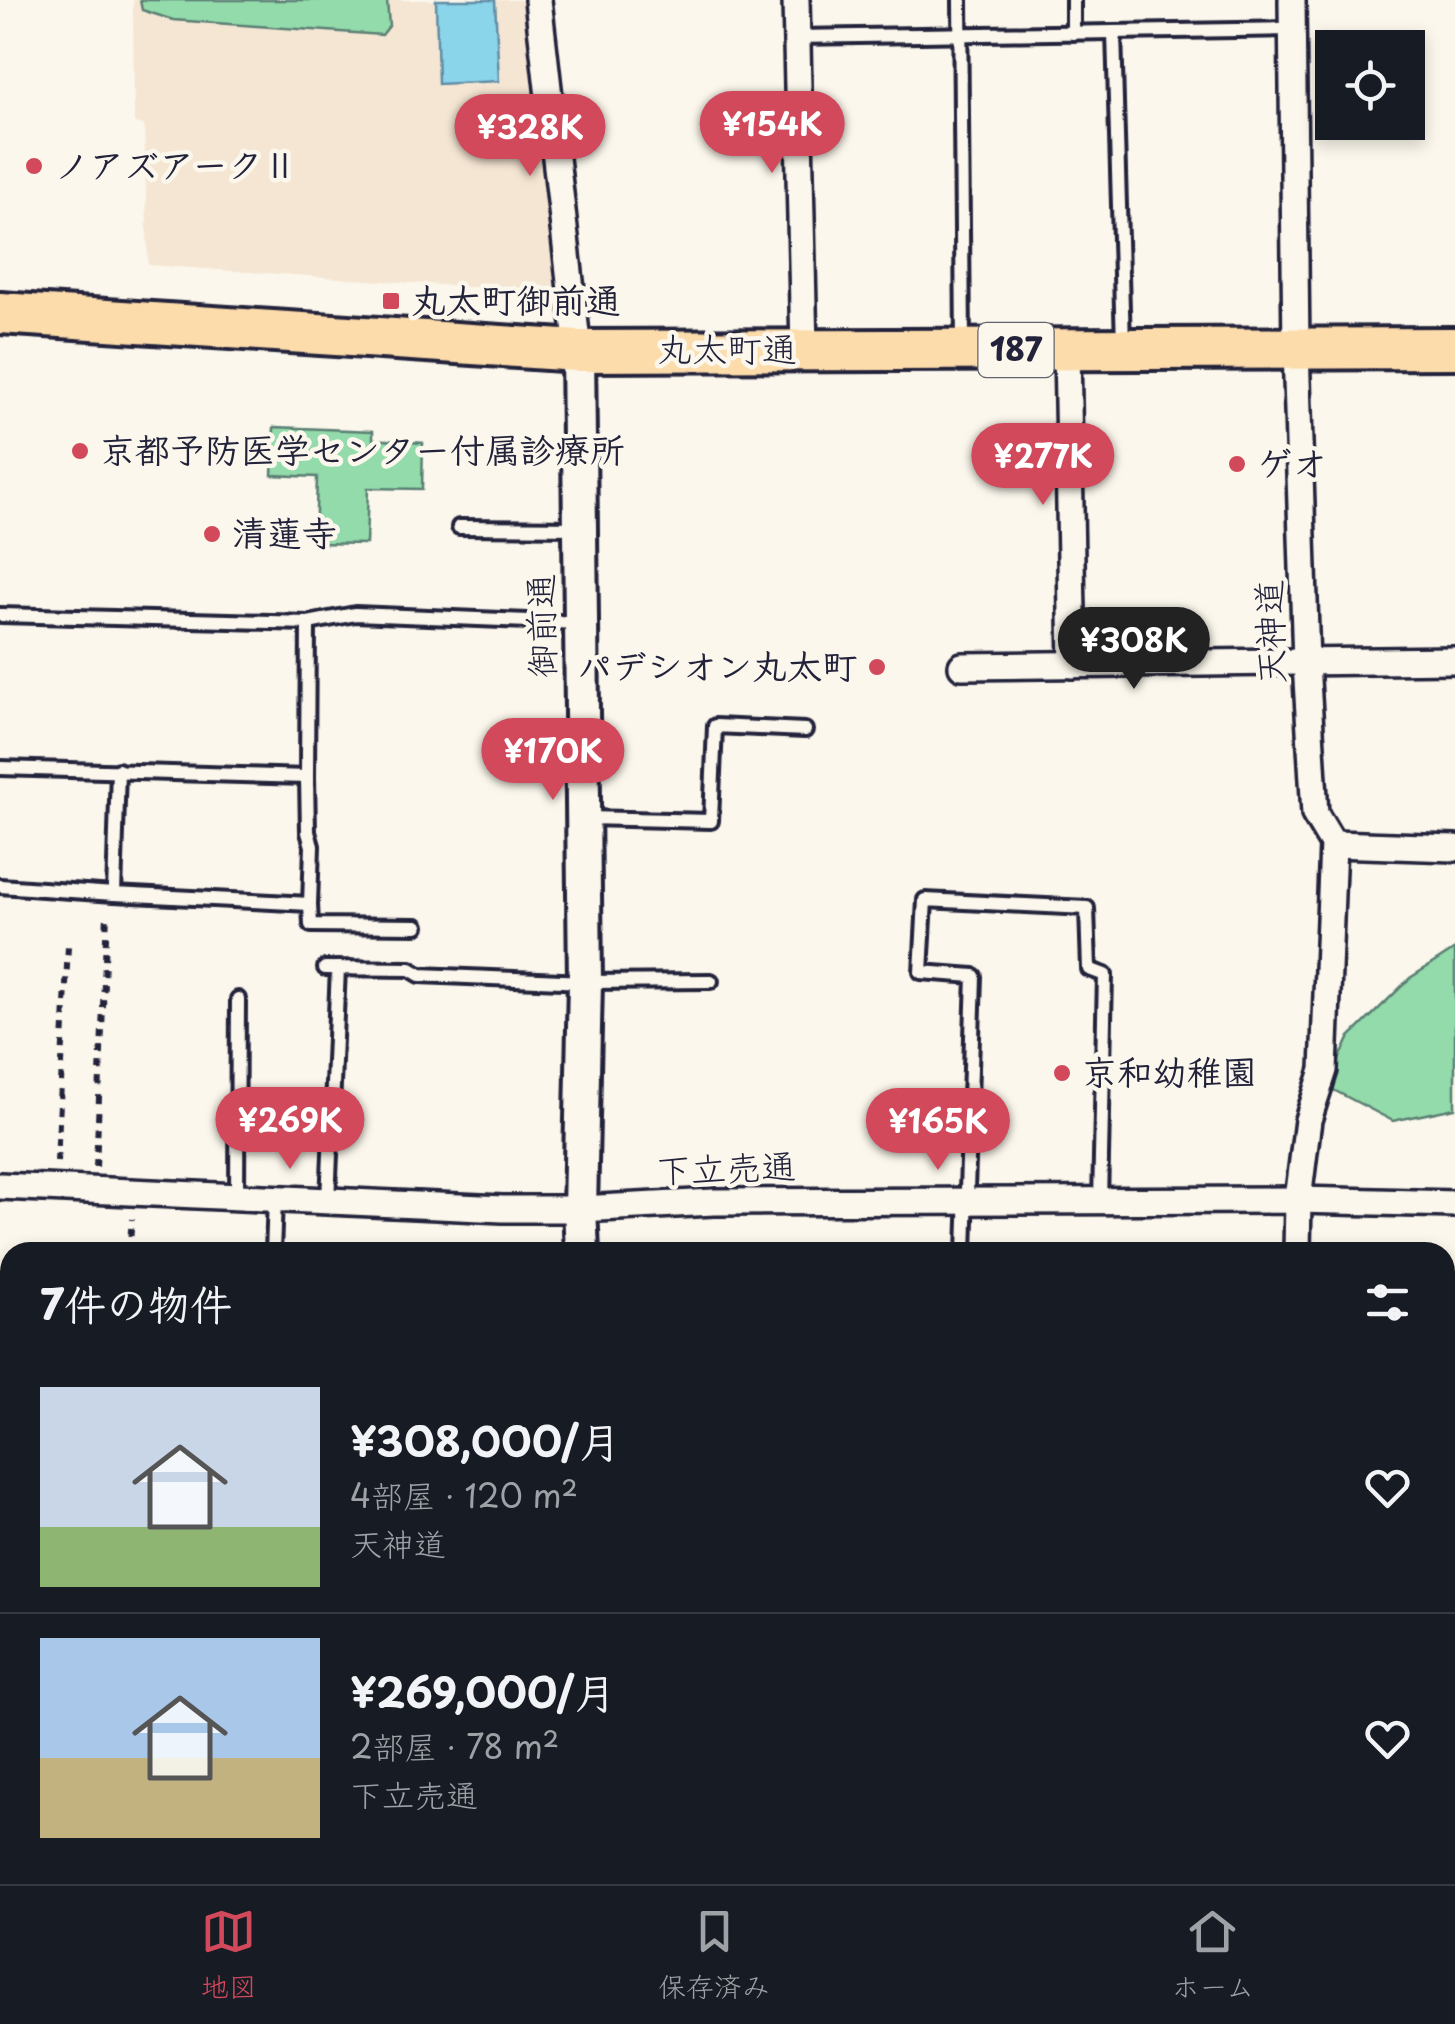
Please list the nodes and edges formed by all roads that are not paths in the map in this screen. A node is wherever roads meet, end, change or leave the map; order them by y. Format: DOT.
graph roads {
  1 [pos="538,0"];
  2 [pos="796,0"];
  3 [pos="960,0"];
  4 [pos="1073,0"];
  5 [pos="1292,0"];
  6 [pos="1293,29"];
  7 [pos="1114,32"];
  8 [pos="1073,33"];
  9 [pos="960,35"];
  10 [pos="796,37"];
  11 [pos="0,312"];
  12 [pos="1296,348"];
  13 [pos="1455,348"];
  14 [pos="1123,349"];
  15 [pos="804,350"];
  16 [pos="964,350"];
  17 [pos="1068,350"];
  18 [pos="578,351"];
  19 [pos="459,527"];
  20 [pos="581,528"];
  21 [pos="0,614"];
  22 [pos="583,623"];
  23 [pos="308,624"];
  24 [pos="1455,660"];
  25 [pos="1306,663"];
  26 [pos="1073,665"];
  27 [pos="962,666"];
  28 [pos="806,730"];
  29 [pos="0,768"];
  30 [pos="118,770"];
  31 [pos="306,777"];
  32 [pos="584,818"];
  33 [pos="1333,844"];
  34 [pos="1455,848"];
  35 [pos="0,886"];
  36 [pos="111,893"];
  37 [pos="310,904"];
  38 [pos="418,926"];
  39 [pos="712,981"];
  40 [pos="585,982"];
  41 [pos="238,998"];
  42 [pos="0,1186"];
  43 [pos="237,1197"];
  44 [pos="276,1199"];
  45 [pos="967,1200"];
  46 [pos="1298,1200"];
  47 [pos="328,1201"];
  48 [pos="1100,1202"];
  49 [pos="1455,1204"];
  50 [pos="580,1210"];
  51 [pos="274,1242"];
  52 [pos="582,1242"];
  53 [pos="965,1242"];
  54 [pos="1297,1242"];
  1 -- 18 [label="street, 御前通"];
  2 -- 10 [label="street"];
  3 -- 9 [label="lane"];
  4 -- 8 [label="lane"];
  5 -- 6 [label="street, 天神道"];
  6 -- 7 [label="lane"];
  6 -- 12 [label="street, 天神道"];
  7 -- 8 [label="lane"];
  7 -- 14 [label="lane"];
  8 -- 9 [label="lane"];
  9 -- 10 [label="lane"];
  9 -- 16 [label="lane"];
  10 -- 15 [label="street"];
  11 -- 18 [label="main road, 丸太町通 / 187"];
  12 -- 13 [label="main road, 丸太町通 / 187"];
  12 -- 14 [label="main road, 丸太町通 / 187"];
  12 -- 25 [label="street, 天神道"];
  14 -- 17 [label="main road, 丸太町通 / 187"];
  15 -- 16 [label="main road, 丸太町通 / 187"];
  15 -- 18 [label="main road, 丸太町通 / 187"];
  16 -- 17 [label="main road, 丸太町通 / 187"];
  17 -- 26 [label="street"];
  18 -- 20 [label="street, 御前通"];
  19 -- 20 [label="lane"];
  20 -- 22 [label="street, 御前通"];
  21 -- 23 [label="lane"];
  22 -- 23 [label="lane"];
  22 -- 32 [label="street, 御前通"];
  23 -- 31 [label="lane"];
  24 -- 25 [label="street"];
  25 -- 26 [label="street"];
  25 -- 33 [label="street, 天神道"];
  26 -- 27 [label="street"];
  28 -- 32 [label="lane"];
  29 -- 30 [label="lane"];
  30 -- 31 [label="lane"];
  30 -- 36 [label="lane"];
  31 -- 37 [label="lane"];
  32 -- 40 [label="street, 御前通"];
  33 -- 34 [label="street"];
  33 -- 46 [label="street, 天神道"];
  35 -- 36 [label="lane"];
  36 -- 37 [label="lane"];
  37 -- 38 [label="lane"];
  39 -- 40 [label="lane"];
  40 -- 47 [label="lane"];
  40 -- 50 [label="street, 御前通"];
  41 -- 43 [label="lane"];
  42 -- 43 [label="street, 下立売通"];
  43 -- 44 [label="street, 下立売通"];
  44 -- 47 [label="street, 下立売通"];
  44 -- 51 [label="lane"];
  45 -- 48 [label="street, 下立売通"];
  45 -- 48 [label="lane"];
  45 -- 50 [label="street, 下立売通"];
  45 -- 53 [label="lane"];
  46 -- 48 [label="street, 下立売通"];
  46 -- 49 [label="street, 下立売通"];
  46 -- 54 [label="street, 天神道"];
  47 -- 50 [label="street, 下立売通"];
  50 -- 52 [label="street, 御前通"];
}
